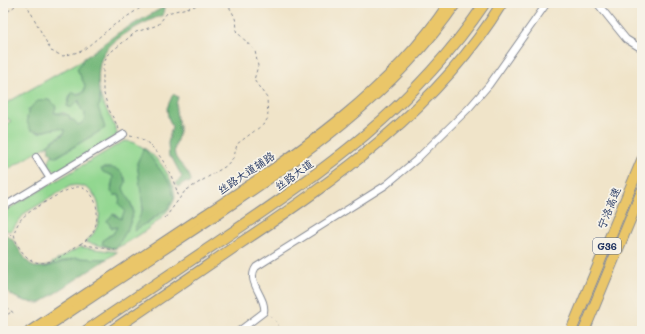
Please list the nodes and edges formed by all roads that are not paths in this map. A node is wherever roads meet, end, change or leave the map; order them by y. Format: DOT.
graph roads {
  1 [pos="448,3"];
  2 [pos="457,3"];
  3 [pos="485,3"];
  4 [pos="502,3"];
  5 [pos="546,3"];
  6 [pos="598,3"];
  7 [pos="642,49"];
  8 [pos="124,134"];
  9 [pos="36,157"];
  10 [pos="642,160"];
  11 [pos="50,179"];
  12 [pos="642,191"];
  13 [pos="3,207"];
  14 [pos="29,331"];
  15 [pos="42,331"];
  16 [pos="86,331"];
  17 [pos="111,331"];
  18 [pos="240,331"];
  19 [pos="571,331"];
  20 [pos="584,331"];
  1 -- 14 [label="main road, 丝路大道辅路"];
  2 -- 15 [label="main road, 丝路大道辅路"];
  3 -- 16 [label="highway, 丝路大道"];
  4 -- 17 [label="highway"];
  5 -- 18 [label="street"];
  6 -- 7 [label="street"];
  8 -- 11 [label="street"];
  9 -- 11 [label="street"];
  10 -- 19 [label="highway, 宁洛高速 / G36"];
  11 -- 13 [label="street"];
  12 -- 20 [label="highway, G36"];
}
